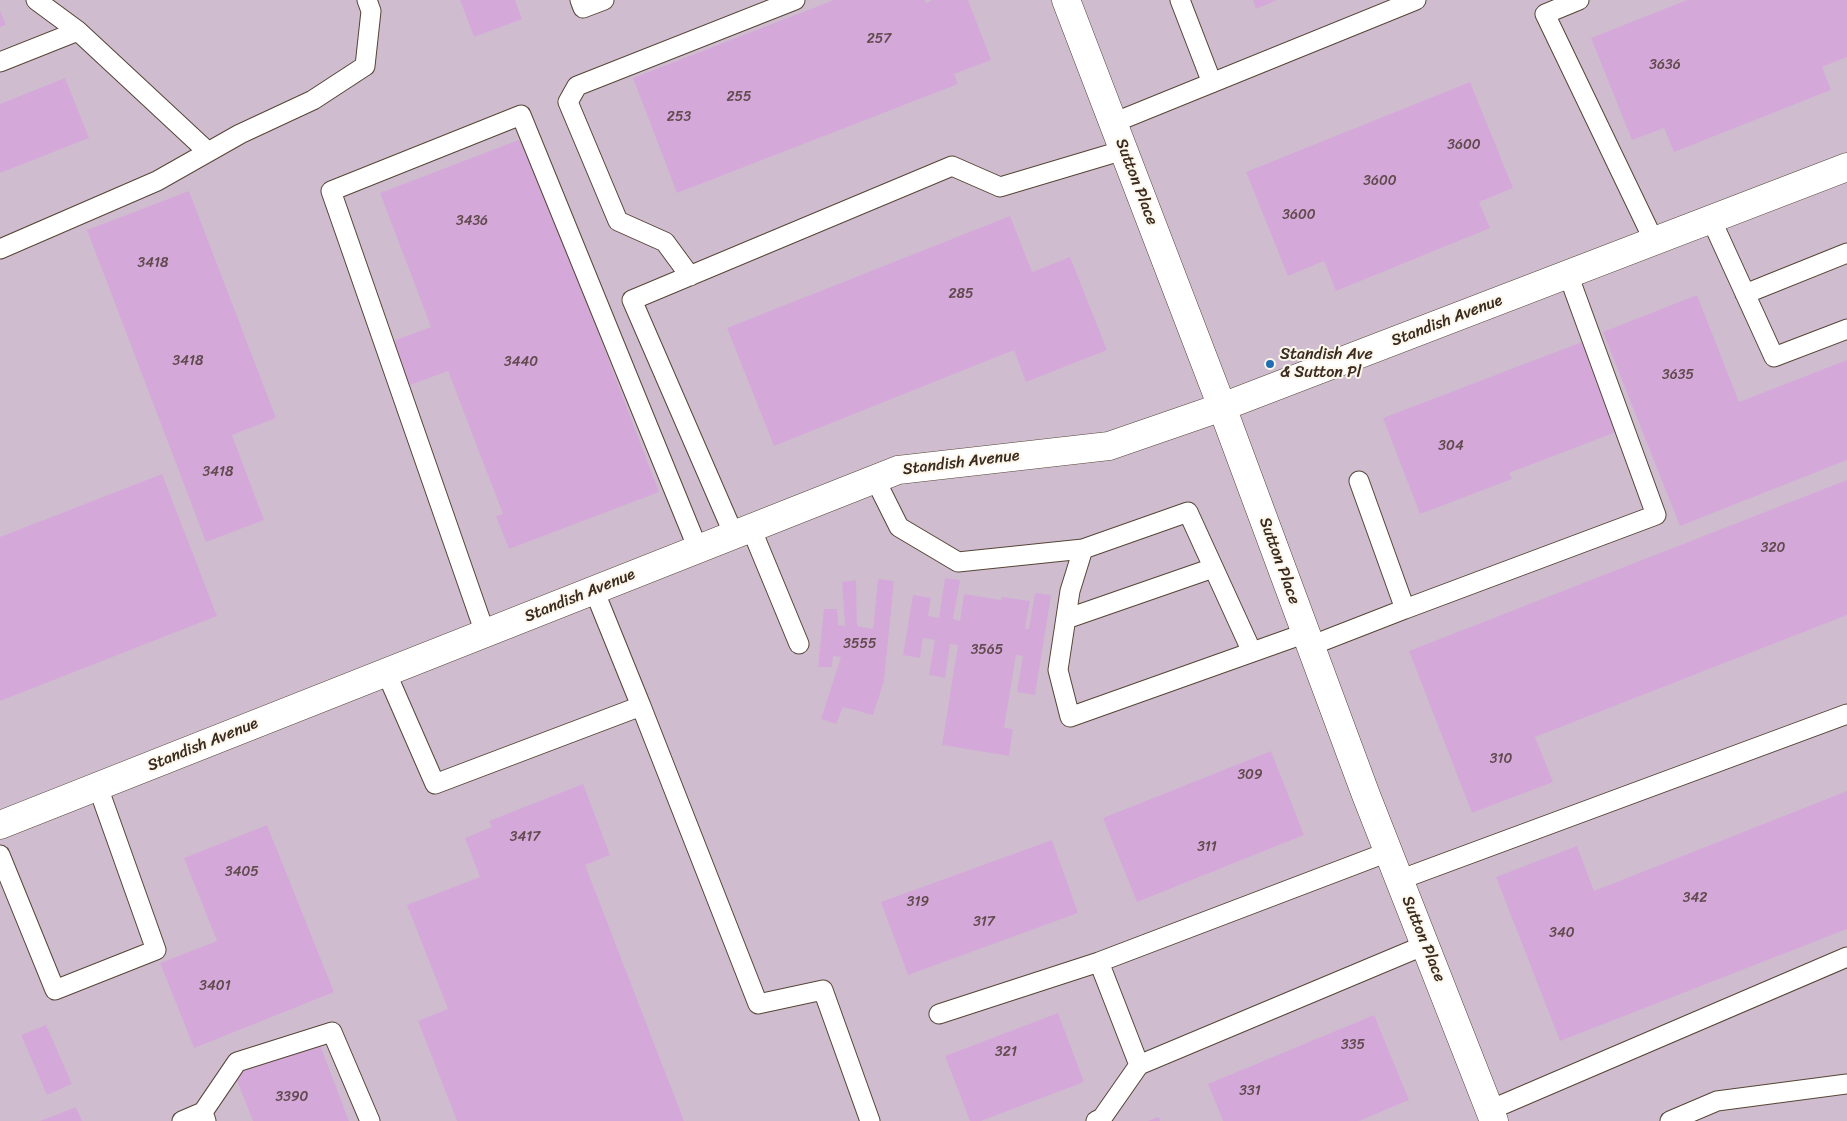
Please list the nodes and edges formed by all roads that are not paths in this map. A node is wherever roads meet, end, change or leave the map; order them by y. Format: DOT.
graph roads {
  1 [pos="36,0"];
  2 [pos="367,0"];
  3 [pos="580,0"];
  4 [pos="604,0"];
  5 [pos="795,0"];
  6 [pos="1066,0"];
  7 [pos="1180,0"];
  8 [pos="1416,0"];
  9 [pos="1579,0"];
  10 [pos="78,31"];
  11 [pos="0,62"];
  12 [pos="1212,83"];
  13 [pos="1113,123"];
  14 [pos="1124,150"];
  15 [pos="208,151"];
  16 [pos="1847,167"];
  17 [pos="1711,220"];
  18 [pos="1654,241"];
  19 [pos="0,249"];
  20 [pos="1847,253"];
  21 [pos="1568,274"];
  22 [pos="690,276"];
  23 [pos="1745,294"];
  24 [pos="1847,329"];
  25 [pos="1222,407"];
  26 [pos="874,479"];
  27 [pos="1358,481"];
  28 [pos="743,531"];
  29 [pos="698,549"];
  30 [pos="1083,549"];
  31 [pos="1213,568"];
  32 [pos="594,590"];
  33 [pos="1406,609"];
  34 [pos="1066,619"];
  35 [pos="485,633"];
  36 [pos="1308,639"];
  37 [pos="798,644"];
  38 [pos="1252,652"];
  39 [pos="386,672"];
  40 [pos="641,706"];
  41 [pos="1847,714"];
  42 [pos="98,787"];
  43 [pos="0,825"];
  44 [pos="1388,852"];
  45 [pos="0,855"];
  46 [pos="1399,880"];
  47 [pos="1425,945"];
  48 [pos="1847,957"];
  49 [pos="1099,962"];
  50 [pos="939,1014"];
  51 [pos="1139,1065"];
  52 [pos="1847,1084"];
  53 [pos="1492,1115"];
  54 [pos="205,1117"];
  55 [pos="182,1121"];
  56 [pos="370,1121"];
  57 [pos="870,1121"];
  58 [pos="1096,1121"];
  59 [pos="1670,1121"];
  1 -- 10 [label="lane"];
  2 -- 15 [label="lane"];
  3 -- 4 [label="lane"];
  5 -- 22 [label="lane"];
  6 -- 13 [label="street, Sutton Place"];
  7 -- 12 [label="lane"];
  8 -- 12 [label="lane"];
  9 -- 18 [label="lane"];
  10 -- 11 [label="lane"];
  10 -- 15 [label="lane"];
  12 -- 13 [label="lane"];
  13 -- 14 [label="street, Sutton Place"];
  14 -- 22 [label="lane"];
  14 -- 25 [label="street, Sutton Place"];
  15 -- 19 [label="lane"];
  16 -- 17 [label="street, Standish Avenue"];
  17 -- 18 [label="street, Standish Avenue"];
  17 -- 23 [label="lane"];
  18 -- 21 [label="street, Standish Avenue"];
  20 -- 23 [label="lane"];
  21 -- 25 [label="street, Standish Avenue"];
  21 -- 33 [label="lane"];
  22 -- 28 [label="lane"];
  23 -- 24 [label="lane"];
  25 -- 26 [label="street, Standish Avenue"];
  25 -- 36 [label="street, Sutton Place"];
  26 -- 28 [label="street, Standish Avenue"];
  26 -- 30 [label="lane"];
  27 -- 33 [label="lane"];
  28 -- 29 [label="street, Standish Avenue"];
  28 -- 37 [label="lane"];
  29 -- 32 [label="street, Standish Avenue"];
  29 -- 35 [label="lane"];
  30 -- 31 [label="lane"];
  30 -- 34 [label="lane"];
  31 -- 34 [label="lane"];
  31 -- 38 [label="lane"];
  32 -- 35 [label="street, Standish Avenue"];
  32 -- 40 [label="lane"];
  33 -- 36 [label="lane"];
  34 -- 38 [label="lane"];
  35 -- 39 [label="street, Standish Avenue"];
  36 -- 38 [label="lane"];
  36 -- 44 [label="street, Sutton Place"];
  39 -- 40 [label="lane"];
  39 -- 42 [label="street, Standish Avenue"];
  40 -- 57 [label="lane"];
  41 -- 46 [label="lane"];
  42 -- 43 [label="street, Standish Avenue"];
  42 -- 45 [label="lane"];
  44 -- 46 [label="street, Sutton Place"];
  44 -- 49 [label="lane"];
  46 -- 47 [label="street, Sutton Place"];
  47 -- 51 [label="lane"];
  47 -- 53 [label="street, Sutton Place"];
  48 -- 53 [label="lane"];
  49 -- 50 [label="lane"];
  49 -- 51 [label="lane"];
  51 -- 58 [label="lane"];
  52 -- 59 [label="lane"];
  54 -- 55 [label="lane"];
  54 -- 56 [label="lane"];
}
